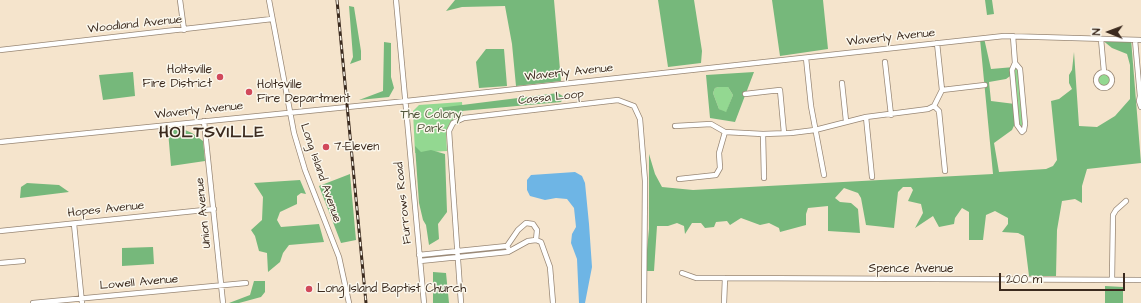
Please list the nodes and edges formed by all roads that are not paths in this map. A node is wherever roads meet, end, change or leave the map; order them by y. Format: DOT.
graph roads {
  1 [pos="180,0"];
  2 [pos="268,0"];
  3 [pos="396,0"];
  4 [pos="272,19"];
  5 [pos="184,30"];
  6 [pos="1012,36"];
  7 [pos="1101,38"];
  8 [pos="1135,40"];
  9 [pos="1141,40"];
  10 [pos="937,43"];
  11 [pos="0,50"];
  12 [pos="806,58"];
  13 [pos="885,62"];
  14 [pos="1016,63"];
  15 [pos="1104,72"];
  16 [pos="842,83"];
  17 [pos="985,85"];
  18 [pos="942,90"];
  19 [pos="745,94"];
  20 [pos="1140,95"];
  21 [pos="404,101"];
  22 [pos="934,106"];
  23 [pos="1141,107"];
  24 [pos="289,112"];
  25 [pos="891,115"];
  26 [pos="866,117"];
  27 [pos="204,121"];
  28 [pos="846,122"];
  29 [pos="675,126"];
  30 [pos="815,130"];
  31 [pos="725,132"];
  32 [pos="784,133"];
  33 [pos="763,134"];
  34 [pos="0,142"];
  35 [pos="945,171"];
  36 [pos="824,175"];
  37 [pos="872,177"];
  38 [pos="764,178"];
  39 [pos="680,179"];
  40 [pos="1126,201"];
  41 [pos="214,209"];
  42 [pos="74,224"];
  43 [pos="0,231"];
  44 [pos="536,240"];
  45 [pos="507,246"];
  46 [pos="458,251"];
  47 [pos="508,252"];
  48 [pos="420,254"];
  49 [pos="458,257"];
  50 [pos="23,261"];
  51 [pos="420,261"];
  52 [pos="0,263"];
  53 [pos="682,273"];
  54 [pos="725,278"];
  55 [pos="1112,280"];
  56 [pos="1141,280"];
  57 [pos="246,283"];
  58 [pos="221,286"];
  59 [pos="82,300"];
  60 [pos="33,303"];
  61 [pos="223,303"];
  62 [pos="349,303"];
  63 [pos="424,303"];
  64 [pos="461,303"];
  65 [pos="553,303"];
  66 [pos="644,303"];
  67 [pos="724,303"];
  1 -- 5 [label="street"];
  2 -- 4 [label="street, Long Island Avenue"];
  3 -- 21 [label="street, Furrows Road"];
  4 -- 5 [label="street, Woodland Avenue"];
  4 -- 24 [label="street, Long Island Avenue"];
  5 -- 11 [label="street, Woodland Avenue"];
  6 -- 7 [label="street, Waverly Avenue"];
  6 -- 10 [label="street, Waverly Avenue"];
  6 -- 14 [label="street"];
  7 -- 8 [label="street, Waverly Avenue"];
  7 -- 15 [label="street"];
  8 -- 9 [label="street, Waverly Avenue"];
  8 -- 20 [label="street"];
  10 -- 12 [label="street, Waverly Avenue"];
  10 -- 18 [label="street"];
  12 -- 21 [label="street, Waverly Avenue"];
  12 -- 30 [label="street"];
  13 -- 25 [label="street"];
  14 -- 14 [label="street"];
  16 -- 28 [label="street"];
  17 -- 18 [label="street"];
  18 -- 22 [label="street"];
  19 -- 32 [label="street"];
  20 -- 23 [label="street"];
  21 -- 24 [label="street, Waverly Avenue"];
  21 -- 48 [label="street, Furrows Road"];
  22 -- 25 [label="street"];
  22 -- 35 [label="street"];
  24 -- 27 [label="street, Waverly Avenue"];
  24 -- 62 [label="street, Long Island Avenue"];
  25 -- 26 [label="street"];
  26 -- 28 [label="street"];
  26 -- 37 [label="street"];
  27 -- 34 [label="street, Waverly Avenue"];
  27 -- 41 [label="street, Union Avenue"];
  28 -- 30 [label="street"];
  29 -- 31 [label="street"];
  30 -- 32 [label="street"];
  30 -- 36 [label="street"];
  31 -- 33 [label="street"];
  31 -- 39 [label="street"];
  32 -- 33 [label="street"];
  33 -- 38 [label="street"];
  40 -- 55 [label="street"];
  41 -- 42 [label="street, Hopes Avenue"];
  41 -- 58 [label="street, Union Avenue"];
  42 -- 43 [label="street, Hopes Avenue"];
  42 -- 59 [label="street"];
  44 -- 45 [label="street"];
  44 -- 47 [label="street"];
  44 -- 65 [label="street"];
  45 -- 46 [label="street"];
  45 -- 47 [label="street"];
  46 -- 48 [label="street"];
  46 -- 49 [label="street, Cassa Loop"];
  46 -- 66 [label="street, Cassa Loop"];
  47 -- 49 [label="street"];
  48 -- 51 [label="street, Furrows Road"];
  49 -- 51 [label="street"];
  49 -- 64 [label="street, Cassa Loop"];
  50 -- 52 [label="street"];
  51 -- 63 [label="street, Furrows Road"];
  53 -- 54 [label="street, Spence Avenue"];
  54 -- 55 [label="street, Spence Avenue"];
  54 -- 67 [label="street"];
  55 -- 56 [label="street, Spence Avenue"];
  57 -- 58 [label="street, Lowell Avenue"];
  58 -- 59 [label="street, Lowell Avenue"];
  58 -- 61 [label="street, Union Avenue"];
  59 -- 60 [label="street, Lowell Avenue"];
}
